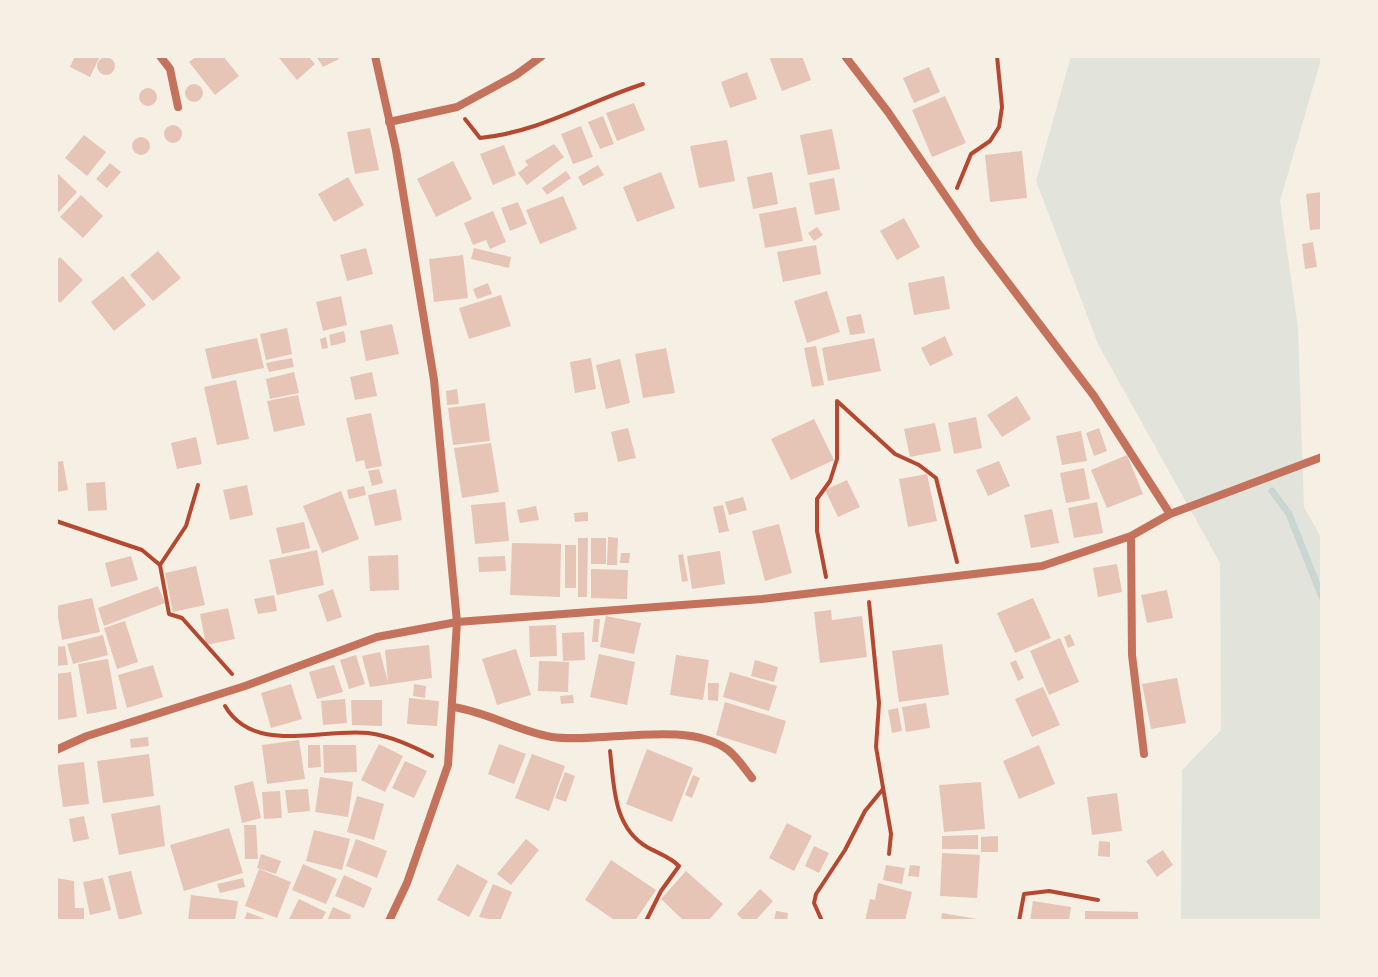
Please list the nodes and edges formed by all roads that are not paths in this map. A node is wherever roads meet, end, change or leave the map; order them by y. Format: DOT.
graph roads {
  1 [pos="160,56"];
  2 [pos="375,56"];
  3 [pos="542,56"];
  4 [pos="845,56"];
  5 [pos="178,107"];
  6 [pos="389,122"];
  7 [pos="1322,457"];
  8 [pos="1170,514"];
  9 [pos="1131,536"];
  10 [pos="457,622"];
  11 [pos="453,707"];
  12 [pos="56,750"];
  13 [pos="1144,754"];
  14 [pos="752,778"];
  15 [pos="389,921"];
  1 -- 5 [label="street"];
  2 -- 6 [label="street"];
  3 -- 6 [label="street"];
  4 -- 8 [label="street"];
  6 -- 10 [label="street"];
  7 -- 8 [label="street"];
  8 -- 9 [label="street"];
  9 -- 10 [label="street"];
  9 -- 13 [label="street"];
  10 -- 11 [label="street"];
  10 -- 12 [label="street"];
  11 -- 14 [label="street"];
  11 -- 15 [label="street"];
}
